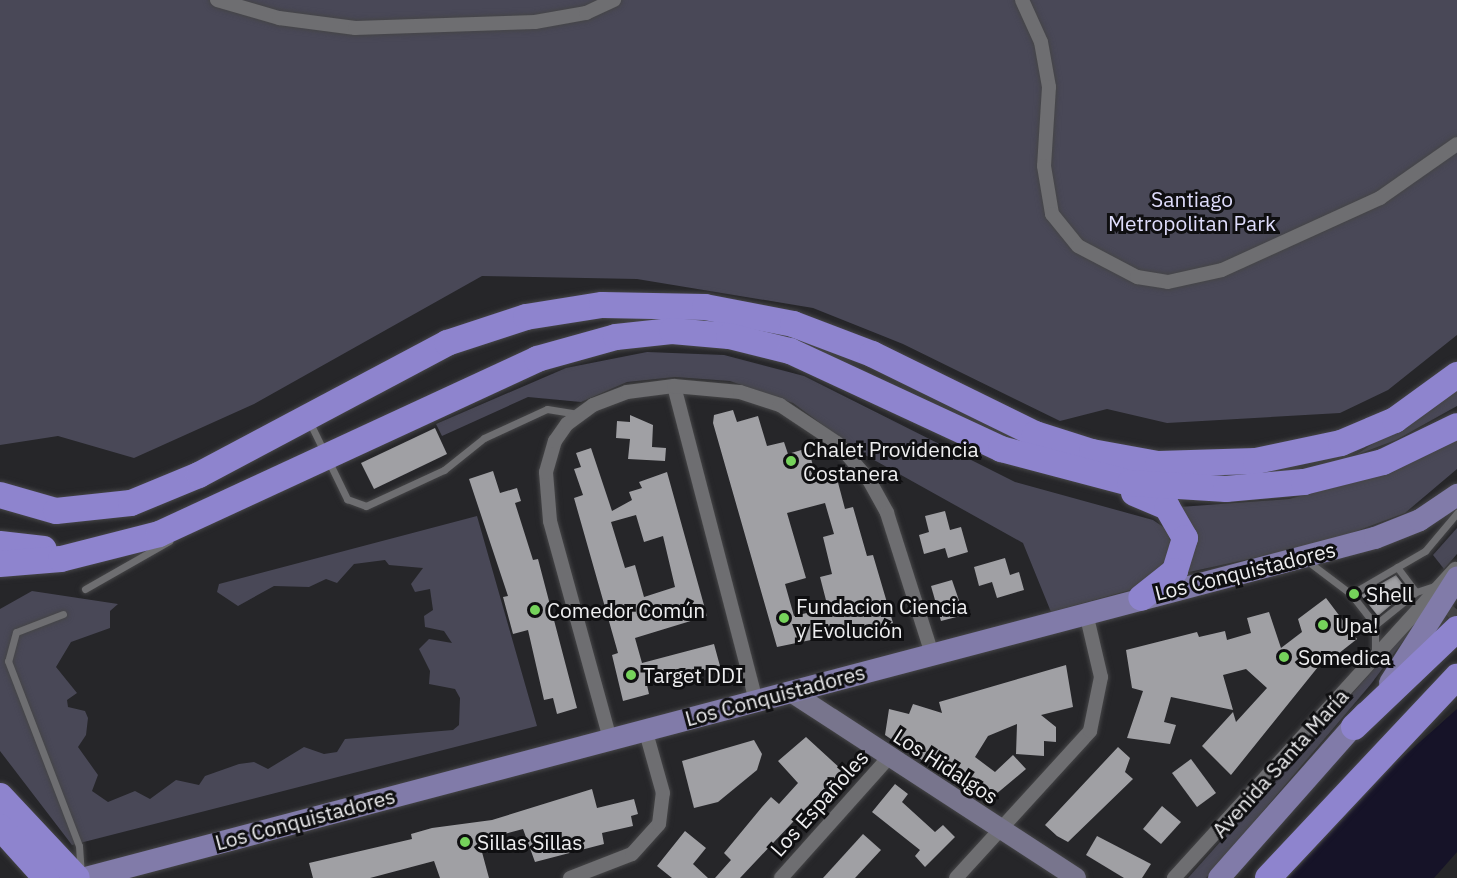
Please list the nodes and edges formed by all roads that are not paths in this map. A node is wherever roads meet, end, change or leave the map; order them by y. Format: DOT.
graph roads {
  1 [pos="218,0"];
  2 [pos="614,0"];
  3 [pos="1022,0"];
  4 [pos="1457,144"];
  5 [pos="1457,375"];
  6 [pos="674,386"];
  7 [pos="578,414"];
  8 [pos="308,418"];
  9 [pos="1457,426"];
  10 [pos="325,456"];
  11 [pos="1059,469"];
  12 [pos="0,495"];
  13 [pos="1457,495"];
  14 [pos="1457,513"];
  15 [pos="191,519"];
  16 [pos="0,544"];
  17 [pos="108,548"];
  18 [pos="1302,557"];
  19 [pos="0,564"];
  20 [pos="1397,567"];
  21 [pos="1457,567"];
  22 [pos="1457,578"];
  23 [pos="1435,586"];
  24 [pos="85,589"];
  25 [pos="1416,592"];
  26 [pos="1351,594"];
  27 [pos="1141,598"];
  28 [pos="1086,613"];
  29 [pos="63,614"];
  30 [pos="1375,625"];
  31 [pos="1457,629"];
  32 [pos="932,654"];
  33 [pos="1375,659"];
  34 [pos="1457,677"];
  35 [pos="791,692"];
  36 [pos="756,700"];
  37 [pos="1353,727"];
  38 [pos="645,729"];
  39 [pos="610,738"];
  40 [pos="889,757"];
  41 [pos="0,796"];
  42 [pos="0,827"];
  43 [pos="1001,830"];
  44 [pos="1219,876"];
  45 [pos="46,878"];
  46 [pos="78,878"];
  47 [pos="86,878"];
  48 [pos="570,878"];
  49 [pos="781,878"];
  50 [pos="956,878"];
  51 [pos="1076,878"];
  52 [pos="1174,878"];
  53 [pos="1268,878"];
  1 -- 2 [label="street"];
  3 -- 4 [label="street"];
  5 -- 8 [label="highway"];
  6 -- 7 [label="street"];
  6 -- 32 [label="street"];
  6 -- 36 [label="street"];
  7 -- 10 [label="lane"];
  7 -- 39 [label="street"];
  8 -- 10 [label="lane"];
  8 -- 12 [label="highway"];
  9 -- 11 [label="highway"];
  10 -- 11 [label="highway"];
  10 -- 15 [label="highway"];
  11 -- 27 [label="highway"];
  13 -- 18 [label="main road, Los Conquistadores"];
  14 -- 20 [label="lane"];
  15 -- 17 [label="highway"];
  15 -- 24 [label="lane"];
  16 -- 17 [label="highway"];
  17 -- 19 [label="highway"];
  18 -- 26 [label="lane"];
  18 -- 27 [label="main road, Los Conquistadores"];
  20 -- 25 [label="lane"];
  20 -- 26 [label="lane"];
  21 -- 23 [label="street, Avenida Santa María"];
  22 -- 37 [label="main road, Avenida Santa María"];
  23 -- 25 [label="lane"];
  23 -- 33 [label="street, Avenida Santa María"];
  25 -- 30 [label="lane"];
  26 -- 30 [label="lane"];
  27 -- 28 [label="main road, Los Conquistadores"];
  28 -- 32 [label="main road, Los Conquistadores"];
  28 -- 43 [label="street"];
  29 -- 46 [label="lane"];
  30 -- 33 [label="lane"];
  31 -- 37 [label="highway"];
  32 -- 35 [label="main road, Los Conquistadores"];
  33 -- 52 [label="street, Avenida Santa María"];
  34 -- 53 [label="highway"];
  35 -- 36 [label="main road, Los Conquistadores"];
  35 -- 40 [label="street, Los Hidalgos"];
  36 -- 38 [label="main road, Los Conquistadores"];
  37 -- 44 [label="main road, Avenida Santa María"];
  38 -- 39 [label="main road, Los Conquistadores"];
  38 -- 48 [label="street"];
  39 -- 47 [label="main road, Los Conquistadores"];
  40 -- 43 [label="street, Los Hidalgos"];
  40 -- 49 [label="street, Los Españoles"];
  41 -- 46 [label="highway"];
  42 -- 45 [label="highway"];
  43 -- 50 [label="street"];
  43 -- 51 [label="street, Los Hidalgos"];
}
